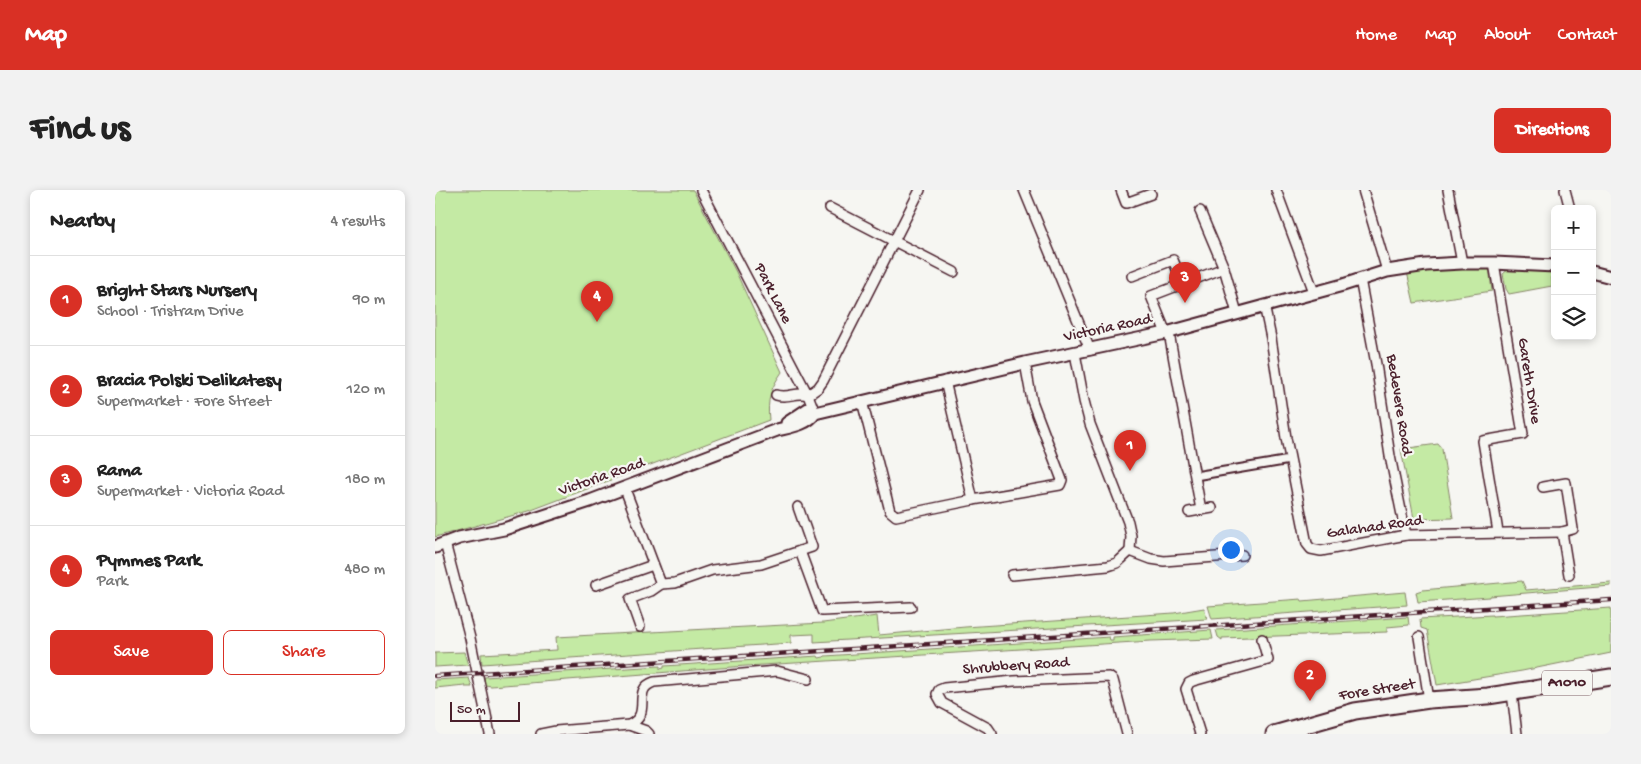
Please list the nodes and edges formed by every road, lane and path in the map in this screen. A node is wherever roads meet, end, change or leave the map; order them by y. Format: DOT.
graph roads {
  1 [pos="701,190"];
  2 [pos="919,190"];
  3 [pos="1025,190"];
  4 [pos="1121,190"];
  5 [pos="1276,190"];
  6 [pos="1363,190"];
  7 [pos="1448,190"];
  8 [pos="1565,190"];
  9 [pos="1151,194"];
  10 [pos="1569,205"];
  11 [pos="830,208"];
  12 [pos="1200,210"];
  13 [pos="893,241"];
  14 [pos="1494,262"];
  15 [pos="1462,263"];
  16 [pos="1551,266"];
  17 [pos="1224,268"];
  18 [pos="1387,271"];
  19 [pos="954,272"];
  20 [pos="1596,273"];
  21 [pos="1132,276"];
  22 [pos="1611,276"];
  23 [pos="1360,279"];
  24 [pos="1183,284"];
  25 [pos="1314,292"];
  26 [pos="1264,305"];
  27 [pos="1237,313"];
  28 [pos="1167,333"];
  29 [pos="1090,350"];
  30 [pos="1075,353"];
  31 [pos="1025,363"];
  32 [pos="945,381"];
  33 [pos="776,394"];
  34 [pos="808,395"];
  35 [pos="862,401"];
  36 [pos="815,413"];
  37 [pos="1290,460"];
  38 [pos="1195,476"];
  39 [pos="1543,487"];
  40 [pos="625,489"];
  41 [pos="973,500"];
  42 [pos="798,507"];
  43 [pos="1212,508"];
  44 [pos="1201,510"];
  45 [pos="1189,512"];
  46 [pos="1498,532"];
  47 [pos="1562,532"];
  48 [pos="1406,535"];
  49 [pos="440,545"];
  50 [pos="800,551"];
  51 [pos="1130,551"];
  52 [pos="1242,555"];
  53 [pos="653,564"];
  54 [pos="1012,575"];
  55 [pos="1569,575"];
  56 [pos="661,584"];
  57 [pos="596,585"];
  58 [pos="911,607"];
  59 [pos="640,627"];
  60 [pos="1419,636"];
  61 [pos="1262,639"];
  62 [pos="1611,677"];
  63 [pos="807,679"];
  64 [pos="1512,692"];
  65 [pos="1429,700"];
  66 [pos="629,725"];
  67 [pos="607,730"];
  68 [pos="490,734"];
  69 [pos="541,734"];
  70 [pos="649,734"];
  71 [pos="992,734"];
  72 [pos="1127,734"];
  73 [pos="1200,734"];
  74 [pos="1274,734"];
  75 [pos="1517,734"];
  1 -- 34 [label="street, Park Lane"];
  2 -- 13 [label="street"];
  3 -- 29 [label="street"];
  4 -- 9 [label="street"];
  5 -- 25 [label="street"];
  6 -- 18 [label="street"];
  7 -- 15 [label="street"];
  8 -- 10 [label="street"];
  11 -- 13 [label="street"];
  12 -- 17 [label="street"];
  13 -- 19 [label="street"];
  13 -- 34 [label="street"];
  14 -- 15 [label="street, Victoria Road"];
  14 -- 16 [label="street, Victoria Road"];
  14 -- 46 [label="street, Gareth Drive"];
  15 -- 18 [label="street, Victoria Road"];
  17 -- 24 [label="street"];
  17 -- 27 [label="street"];
  18 -- 23 [label="street, Victoria Road"];
  20 -- 22 [label="street"];
  21 -- 24 [label="street"];
  23 -- 25 [label="street, Victoria Road"];
  23 -- 48 [label="street, Bedevere Road"];
  24 -- 28 [label="street"];
  25 -- 26 [label="street, Victoria Road"];
  26 -- 27 [label="street, Victoria Road"];
  26 -- 37 [label="street, Galahad Road"];
  27 -- 28 [label="street, Victoria Road"];
  28 -- 29 [label="street, Victoria Road"];
  28 -- 38 [label="street"];
  29 -- 30 [label="street, Victoria Road"];
  30 -- 31 [label="street, Victoria Road"];
  30 -- 51 [label="street"];
  31 -- 32 [label="street, Victoria Road"];
  31 -- 41 [label="street"];
  32 -- 35 [label="street, Victoria Road"];
  32 -- 41 [label="street"];
  33 -- 34 [label="street"];
  34 -- 36 [label="street, Park Lane"];
  35 -- 36 [label="street, Victoria Road"];
  35 -- 41 [label="street"];
  36 -- 40 [label="street, Victoria Road"];
  37 -- 38 [label="street"];
  37 -- 48 [label="street, Galahad Road"];
  38 -- 44 [label="street"];
  39 -- 47 [label="street, Galahad Road"];
  40 -- 49 [label="street, Victoria Road"];
  40 -- 53 [label="street"];
  42 -- 50 [label="street"];
  43 -- 44 [label="street"];
  44 -- 45 [label="street"];
  46 -- 47 [label="street, Galahad Road"];
  46 -- 48 [label="street, Galahad Road"];
  47 -- 55 [label="street"];
  49 -- 68 [label="street"];
  50 -- 56 [label="street"];
  50 -- 58 [label="street"];
  51 -- 52 [label="street"];
  51 -- 54 [label="street"];
  53 -- 56 [label="street"];
  53 -- 57 [label="street"];
  56 -- 59 [label="street"];
  60 -- 65 [label="street"];
  61 -- 73 [label="street"];
  62 -- 64 [label="main road, A1010"];
  63 -- 66 [label="street"];
  64 -- 65 [label="main road, A1010"];
  64 -- 75 [label="street"];
  65 -- 74 [label="main road, Fore Street / A1010"];
  66 -- 67 [label="street"];
  66 -- 70 [label="street"];
  67 -- 69 [label="street"];
  71 -- 72 [label="street, Shrubbery Road"];
}
